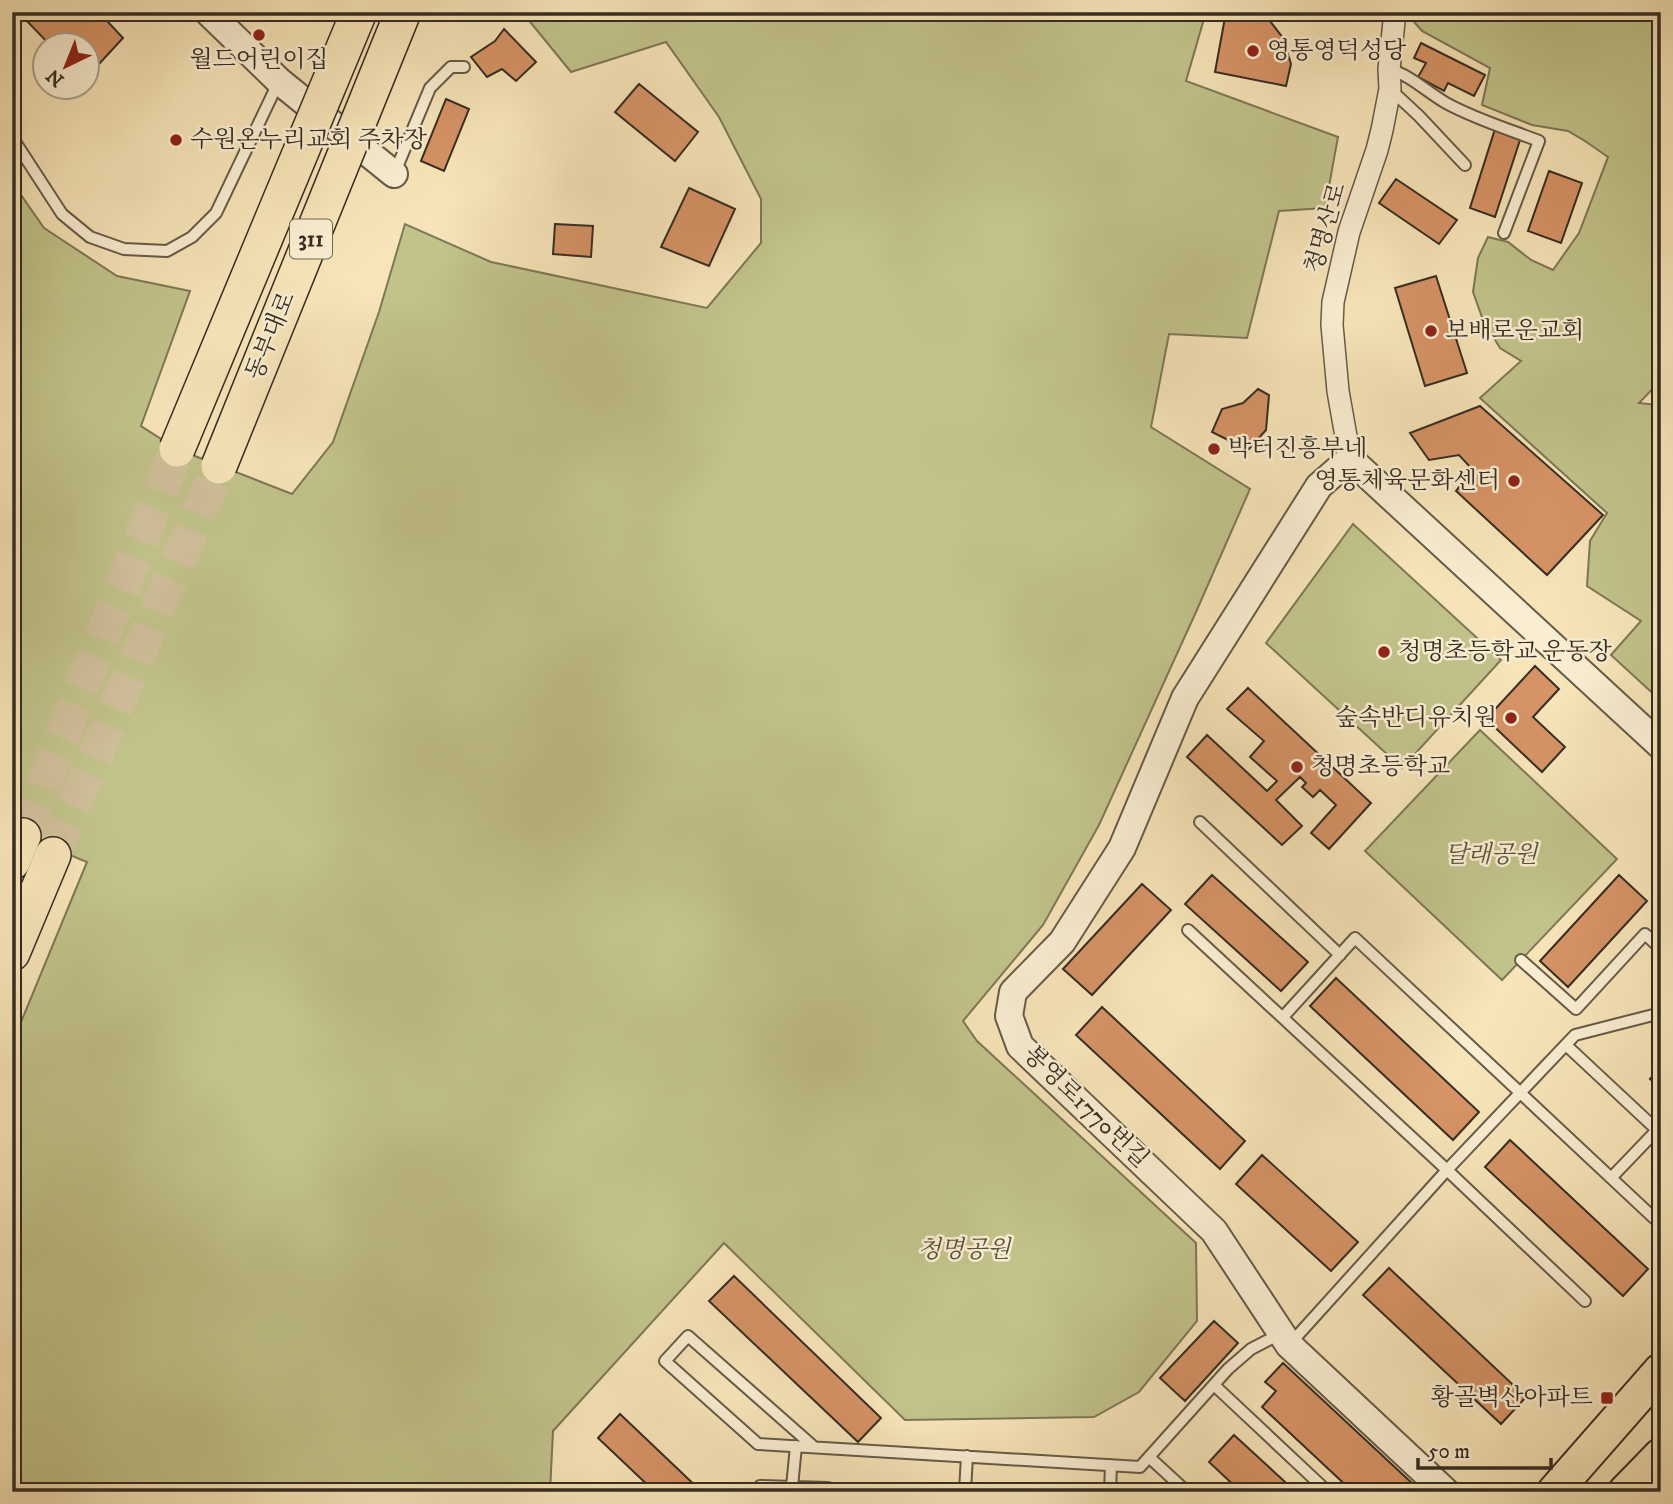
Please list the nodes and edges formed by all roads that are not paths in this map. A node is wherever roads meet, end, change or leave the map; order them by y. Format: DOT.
graph roads {
  1 [pos="208,12"];
  2 [pos="359,12"];
  3 [pos="403,12"];
  4 [pos="1395,12"];
  5 [pos="464,67"];
  6 [pos="1389,79"];
  7 [pos="279,81"];
  8 [pos="12,137"];
  9 [pos="1465,165"];
  10 [pos="394,174"];
  11 [pos="1504,233"];
  12 [pos="177,449"];
  13 [pos="1350,459"];
  14 [pos="219,466"];
  15 [pos="1661,746"];
  16 [pos="1200,822"];
  17 [pos="53,855"];
  18 [pos="1188,930"];
  19 [pos="1661,949"];
  20 [pos="12,953"];
  21 [pos="1340,955"];
  22 [pos="1521,960"];
  23 [pos="1661,1013"];
  24 [pos="1283,1017"];
  25 [pos="1566,1045"];
  26 [pos="1520,1093"];
  27 [pos="1447,1170"];
  28 [pos="1611,1178"];
  29 [pos="1656,1220"];
  30 [pos="1585,1301"];
  31 [pos="1285,1339"];
  32 [pos="1661,1370"];
  33 [pos="1214,1385"];
  34 [pos="796,1446"];
  35 [pos="814,1447"];
  36 [pos="1661,1455"];
  37 [pos="967,1457"];
  38 [pos="1149,1457"];
  39 [pos="1111,1465"];
  40 [pos="792,1487"];
  41 [pos="965,1491"];
  42 [pos="760,1492"];
  43 [pos="828,1492"];
  44 [pos="934,1492"];
  45 [pos="975,1492"];
  46 [pos="1110,1492"];
  47 [pos="1186,1492"];
  48 [pos="1328,1492"];
  49 [pos="1446,1492"];
  50 [pos="1554,1492"];
  51 [pos="1625,1492"];
  1 -- 7 [label="street"];
  2 -- 12 [label="highway, 동부대로 / 311, bridge"];
  3 -- 14 [label="highway, 동부대로 / 311, bridge"];
  4 -- 6 [label="street, 청명산로"];
  5 -- 10 [label="lane"];
  6 -- 9 [label="lane"];
  6 -- 11 [label="lane"];
  6 -- 13 [label="street, 청명산로"];
  7 -- 8 [label="lane"];
  7 -- 10 [label="street"];
  13 -- 15 [label="street"];
  13 -- 31 [label="street, 봉영로1770번길"];
  16 -- 21 [label="lane"];
  17 -- 20 [label="highway"];
  18 -- 24 [label="lane"];
  19 -- 22 [label="lane"];
  21 -- 24 [label="lane"];
  21 -- 26 [label="lane"];
  23 -- 25 [label="lane"];
  24 -- 27 [label="lane"];
  25 -- 26 [label="lane"];
  25 -- 28 [label="lane"];
  26 -- 27 [label="lane"];
  26 -- 28 [label="lane"];
  27 -- 30 [label="lane"];
  27 -- 31 [label="lane"];
  28 -- 29 [label="lane"];
  31 -- 33 [label="lane"];
  31 -- 49 [label="street, 봉영로1770번길"];
  32 -- 50 [label="main road"];
  33 -- 38 [label="lane"];
  33 -- 48 [label="lane"];
  34 -- 35 [label="lane"];
  34 -- 35 [label="lane"];
  34 -- 40 [label="lane"];
  35 -- 37 [label="lane"];
  36 -- 51 [label="main road"];
  37 -- 39 [label="lane"];
  37 -- 41 [label="lane"];
  38 -- 39 [label="lane"];
  38 -- 47 [label="lane"];
  39 -- 46 [label="lane"];
  40 -- 42 [label="lane"];
  40 -- 43 [label="lane"];
  41 -- 44 [label="lane"];
  41 -- 45 [label="lane"];
}
